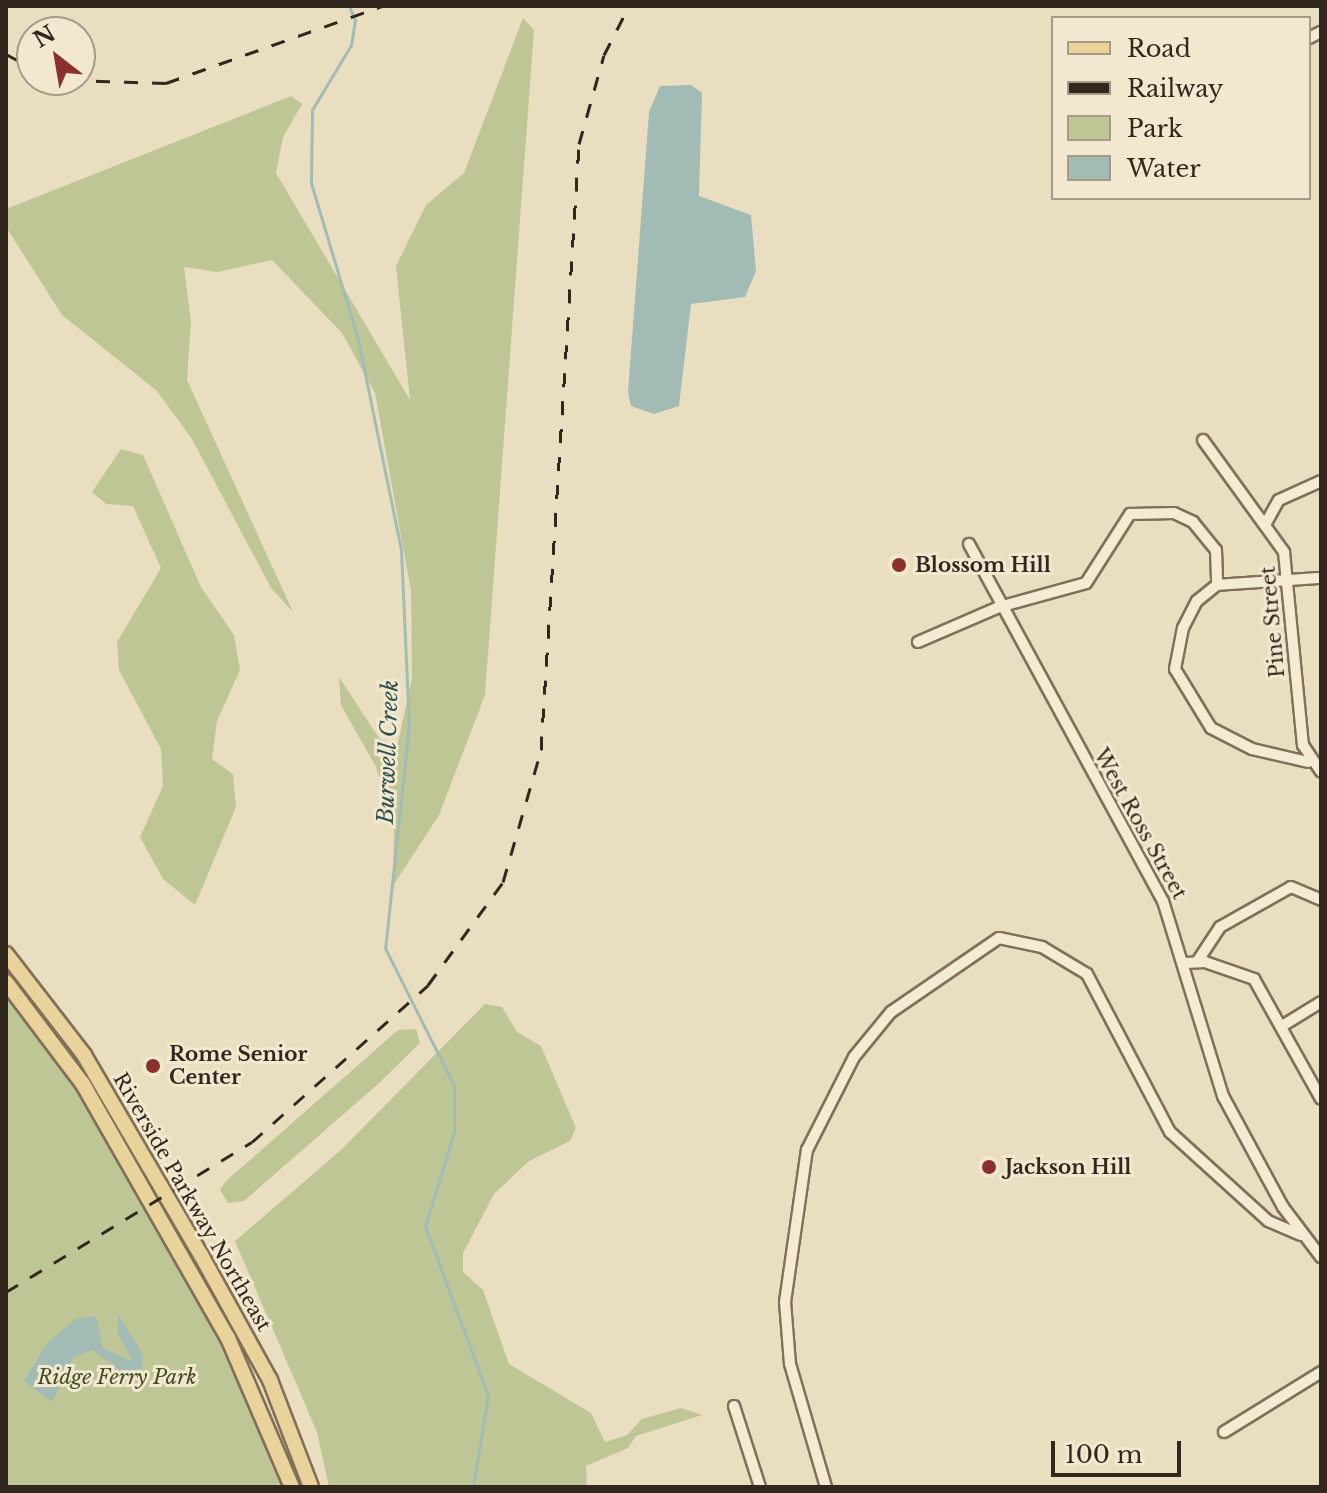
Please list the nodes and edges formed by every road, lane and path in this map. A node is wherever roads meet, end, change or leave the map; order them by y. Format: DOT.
graph roads {
  1 [pos="1203,440"];
  2 [pos="1321,481"];
  3 [pos="1266,523"];
  4 [pos="969,544"];
  5 [pos="1321,578"];
  6 [pos="1289,579"];
  7 [pos="1217,585"];
  8 [pos="999,607"];
  9 [pos="918,642"];
  10 [pos="1308,762"];
  11 [pos="1321,772"];
  12 [pos="1321,900"];
  13 [pos="6,954"];
  14 [pos="1197,962"];
  15 [pos="1185,963"];
  16 [pos="6,982"];
  17 [pos="1321,1002"];
  18 [pos="1282,1026"];
  19 [pos="1321,1099"];
  20 [pos="1301,1235"];
  21 [pos="1321,1257"];
  22 [pos="1321,1372"];
  23 [pos="734,1406"];
  24 [pos="1224,1432"];
  25 [pos="292,1487"];
  26 [pos="311,1487"];
  27 [pos="760,1487"];
  28 [pos="826,1487"];
  1 -- 3 [label="street, Pine Street"];
  2 -- 3 [label="street"];
  3 -- 6 [label="street, Pine Street"];
  4 -- 8 [label="street, West Ross Street"];
  5 -- 6 [label="street"];
  6 -- 7 [label="street"];
  6 -- 10 [label="street, Pine Street"];
  7 -- 8 [label="street"];
  7 -- 10 [label="street"];
  8 -- 9 [label="street"];
  8 -- 15 [label="street, West Ross Street"];
  10 -- 11 [label="street"];
  12 -- 14 [label="street"];
  13 -- 26 [label="main road, Riverside Parkway Northeast"];
  14 -- 15 [label="street"];
  14 -- 18 [label="street"];
  15 -- 20 [label="street, West Ross Street"];
  16 -- 25 [label="main road, Riverside Parkway Northeast"];
  17 -- 18 [label="street"];
  18 -- 19 [label="street"];
  20 -- 21 [label="street, West Ross Street"];
  20 -- 28 [label="street"];
  22 -- 24 [label="street"];
  23 -- 27 [label="street"];
}
